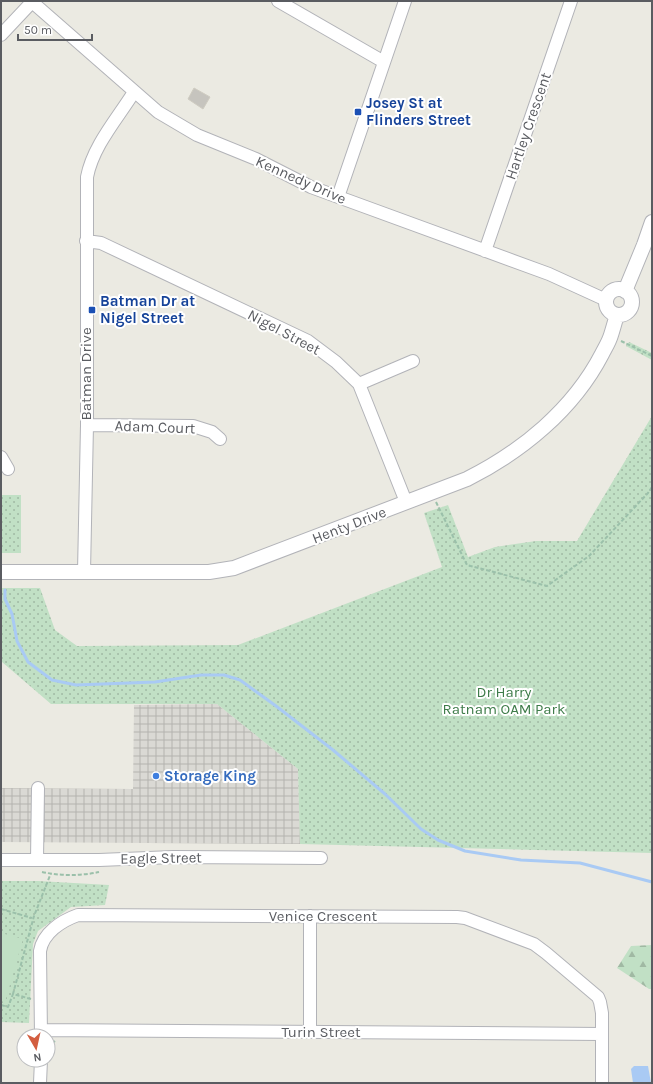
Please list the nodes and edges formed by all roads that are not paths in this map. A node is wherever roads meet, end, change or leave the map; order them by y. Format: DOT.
graph roads {
  1 [pos="31,1"];
  2 [pos="278,1"];
  3 [pos="405,1"];
  4 [pos="571,1"];
  5 [pos="1,35"];
  6 [pos="384,62"];
  7 [pos="134,92"];
  8 [pos="338,197"];
  9 [pos="652,222"];
  10 [pos="86,241"];
  11 [pos="485,251"];
  12 [pos="624,291"];
  13 [pos="606,300"];
  14 [pos="617,315"];
  15 [pos="413,362"];
  16 [pos="359,384"];
  17 [pos="87,425"];
  18 [pos="220,439"];
  19 [pos="1,457"];
  20 [pos="8,469"];
  21 [pos="406,502"];
  22 [pos="1,572"];
  23 [pos="84,572"];
  24 [pos="38,788"];
  25 [pos="321,858"];
  26 [pos="1,860"];
  27 [pos="39,865"];
  28 [pos="310,916"];
  29 [pos="44,1028"];
  30 [pos="56,1032"];
  31 [pos="310,1032"];
  32 [pos="602,1034"];
  33 [pos="41,1068"];
  34 [pos="40,1083"];
  35 [pos="602,1083"];
  1 -- 5 [label="street"];
  1 -- 7 [label="street, Kennedy Drive"];
  2 -- 6 [label="street"];
  3 -- 6 [label="street"];
  4 -- 11 [label="street, Hartley Crescent"];
  6 -- 8 [label="street"];
  7 -- 8 [label="street, Kennedy Drive"];
  7 -- 10 [label="street, Batman Drive"];
  8 -- 11 [label="street, Kennedy Drive"];
  9 -- 12 [label="street"];
  10 -- 16 [label="street, Nigel Street"];
  10 -- 17 [label="street, Batman Drive"];
  11 -- 13 [label="street, Kennedy Drive"];
  12 -- 13 [label="street"];
  12 -- 14 [label="street"];
  13 -- 14 [label="street"];
  14 -- 21 [label="street, Henty Drive"];
  15 -- 16 [label="street"];
  16 -- 21 [label="street, Nigel Street"];
  17 -- 18 [label="street, Adam Court"];
  17 -- 23 [label="street, Batman Drive"];
  19 -- 20 [label="street"];
  21 -- 23 [label="street, Henty Drive"];
  22 -- 23 [label="street, Henty Drive"];
  24 -- 27 [label="street"];
  25 -- 27 [label="street, Eagle Street"];
  26 -- 27 [label="street, Eagle Street"];
  28 -- 29 [label="street, Venice Crescent"];
  28 -- 31 [label="street"];
  28 -- 32 [label="street, Venice Crescent"];
  30 -- 31 [label="street, Turin Street"];
  31 -- 32 [label="street, Turin Street"];
  32 -- 35 [label="street, Venice Crescent"];
  33 -- 34 [label="street"];
}
